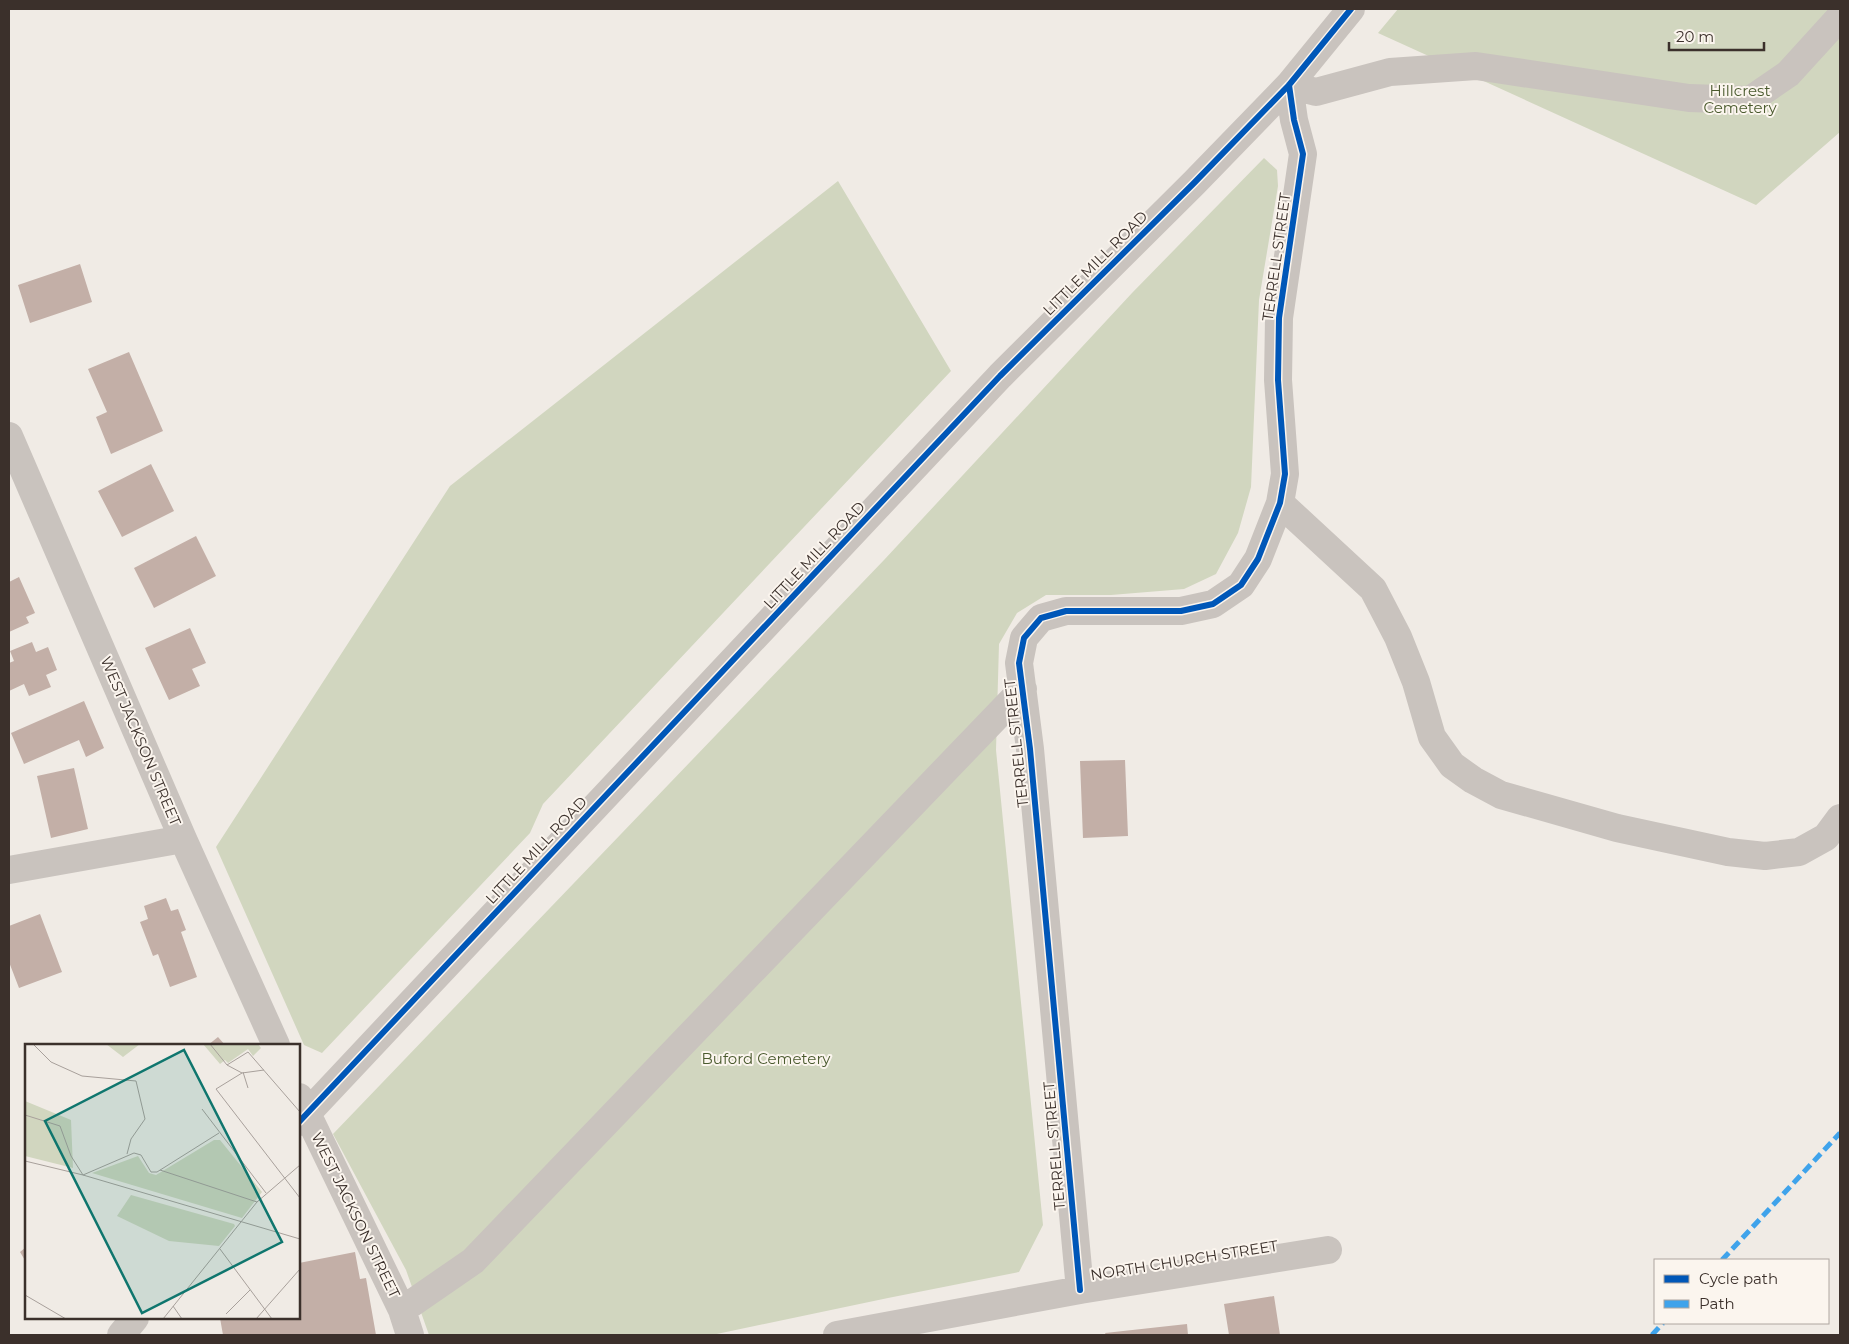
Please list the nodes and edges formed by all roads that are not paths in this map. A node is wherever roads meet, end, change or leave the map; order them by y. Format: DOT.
graph roads {
  1 [pos="1351,9"];
  2 [pos="1840,18"];
  3 [pos="1289,85"];
  4 [pos="9,436"];
  5 [pos="1280,503"];
  6 [pos="1022,689"];
  7 [pos="1840,818"];
  8 [pos="183,839"];
  9 [pos="9,870"];
  10 [pos="276,1044"];
  11 [pos="301,1110"];
  12 [pos="1328,1250"];
  13 [pos="1080,1290"];
  14 [pos="134,1319"];
  15 [pos="406,1323"];
  16 [pos="121,1335"];
  17 [pos="837,1335"];
  1 -- 3 [label="street, LITTLE MILL ROAD"];
  2 -- 3 [label="street"];
  3 -- 5 [label="street, TERRELL STREET"];
  3 -- 11 [label="street, LITTLE MILL ROAD"];
  4 -- 8 [label="street, WEST JACKSON STREET"];
  5 -- 6 [label="street, TERRELL STREET"];
  5 -- 7 [label="street"];
  6 -- 13 [label="street, TERRELL STREET"];
  6 -- 15 [label="street"];
  8 -- 9 [label="street"];
  8 -- 10 [label="street, WEST JACKSON STREET"];
  11 -- 15 [label="street, WEST JACKSON STREET"];
  12 -- 13 [label="street, NORTH CHURCH STREET"];
  13 -- 17 [label="street, NORTH CHURCH STREET"];
  14 -- 16 [label="street"];
}
